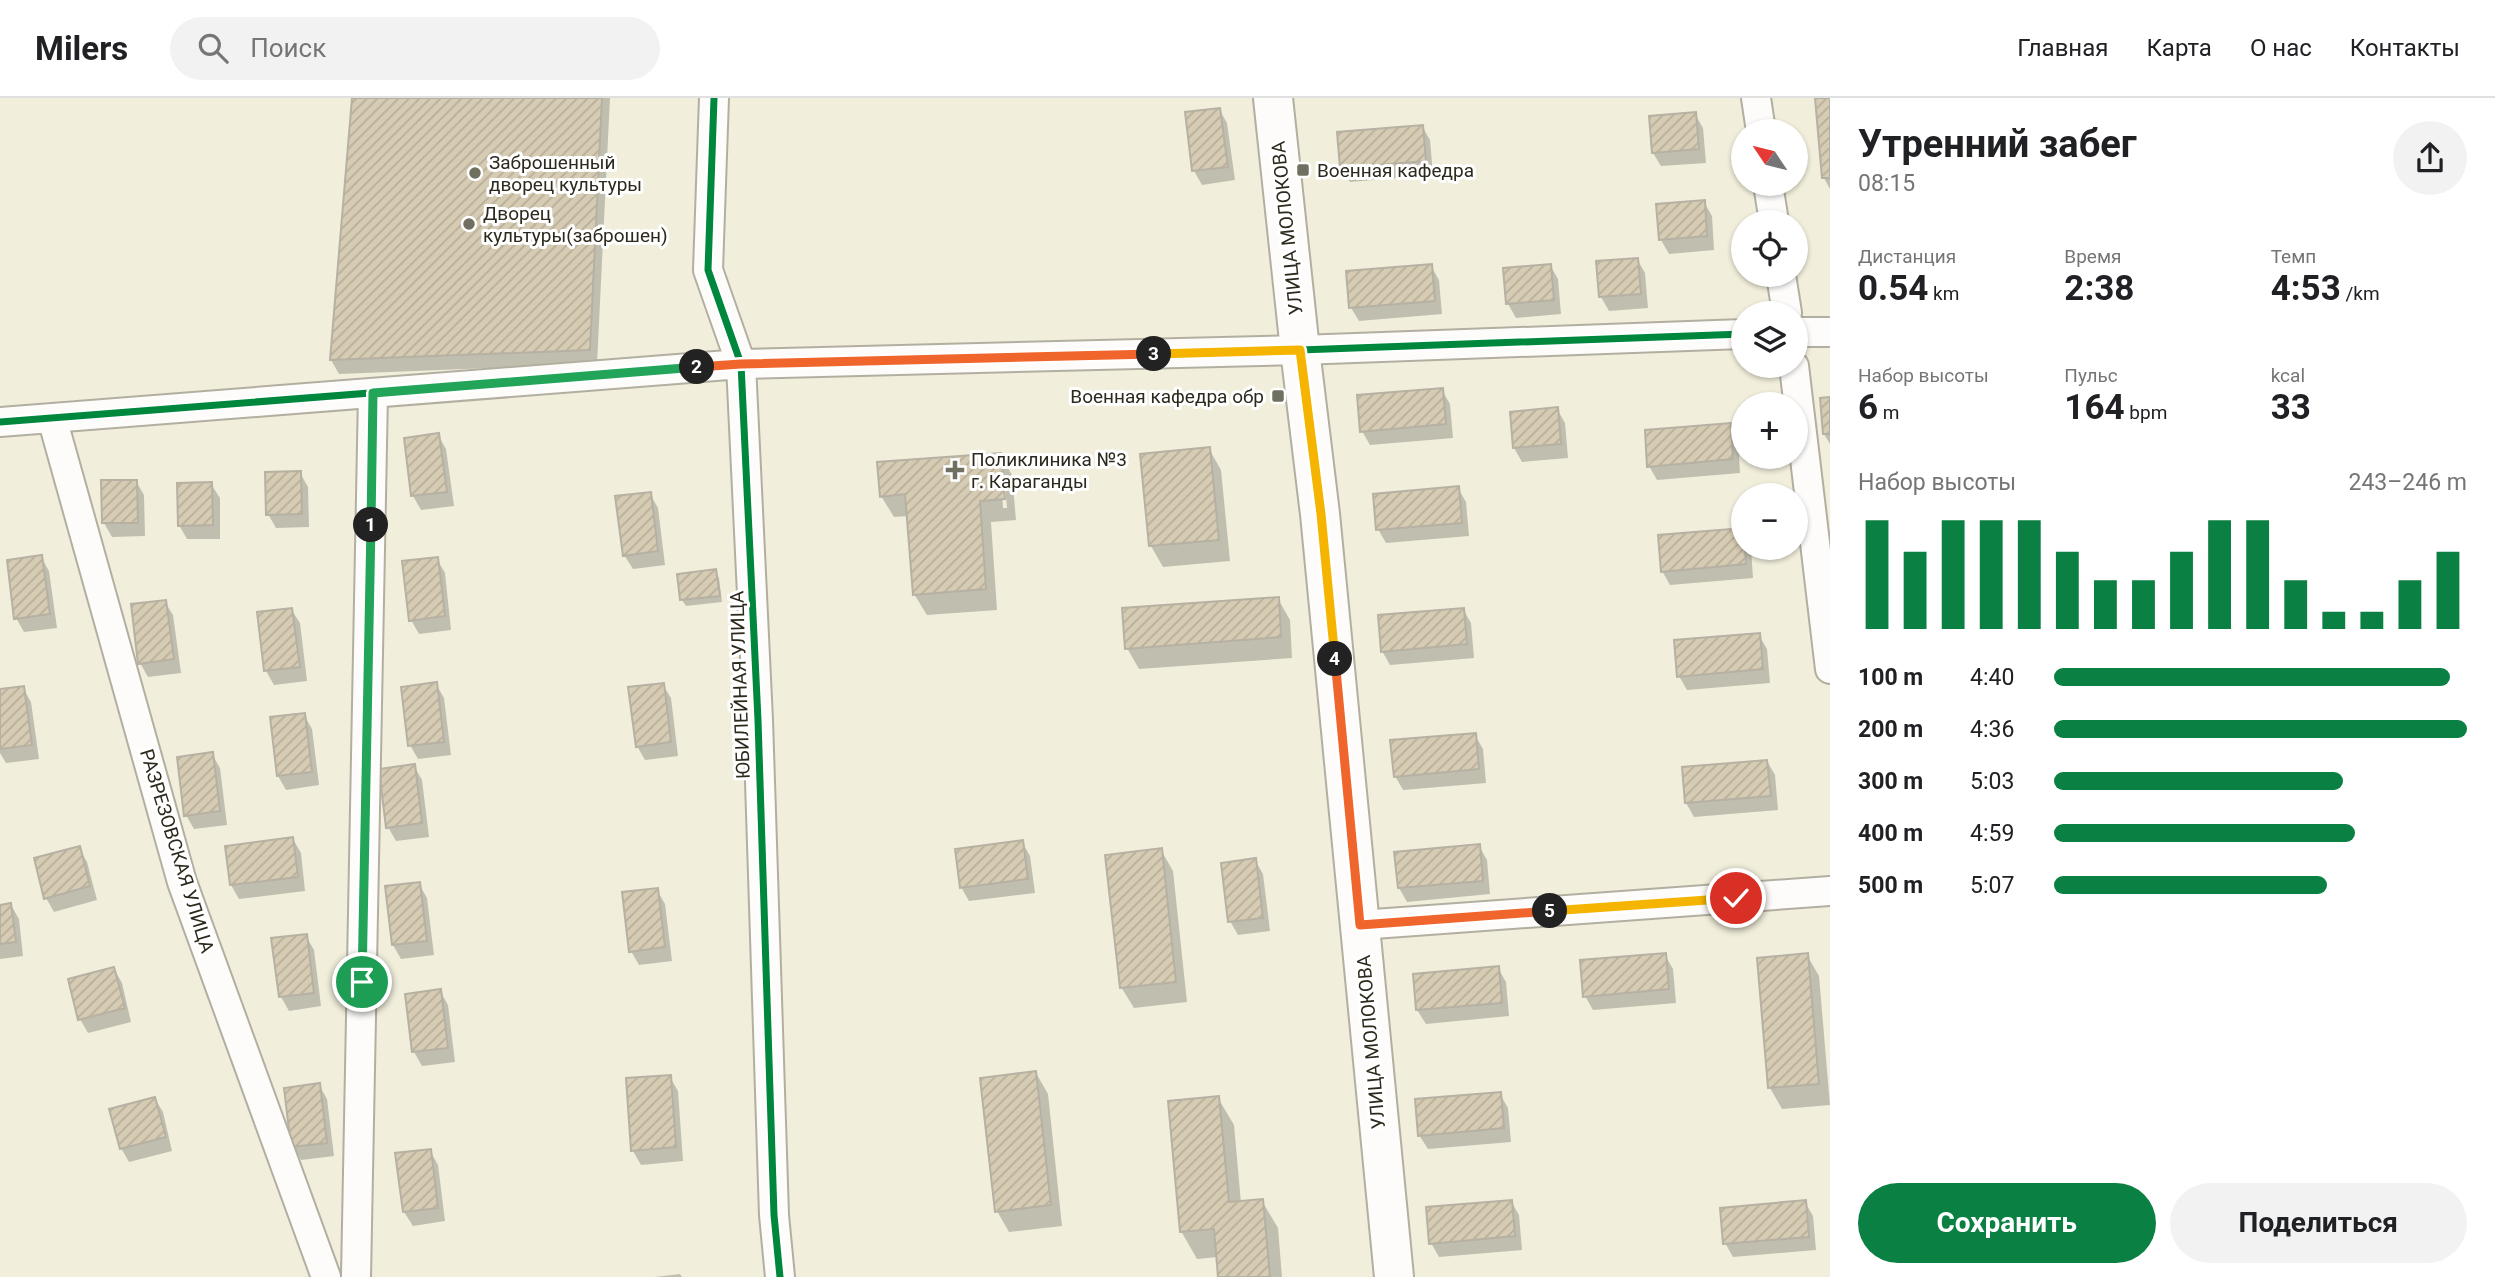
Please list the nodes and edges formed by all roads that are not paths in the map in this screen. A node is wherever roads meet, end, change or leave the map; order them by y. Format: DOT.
graph roads {
  1 [pos="714,98"];
  2 [pos="1273,98"];
  3 [pos="1756,98"];
  4 [pos="1759,119"];
  5 [pos="1808,332"];
  6 [pos="1830,332"];
  7 [pos="1731,334"];
  8 [pos="1300,350"];
  9 [pos="741,364"];
  10 [pos="1795,378"];
  11 [pos="373,393"];
  12 [pos="52,418"];
  13 [pos="0,422"];
  14 [pos="1830,668"];
  15 [pos="1830,891"];
  16 [pos="1360,925"];
  17 [pos="326,1277"];
  18 [pos="356,1277"];
  19 [pos="780,1277"];
  20 [pos="1394,1277"];
  1 -- 9 [label="street, ЮБИЛЕЙНАЯ УЛИЦА"];
  2 -- 8 [label="street, УЛИЦА МОЛОКОВА"];
  3 -- 4 [label="street"];
  5 -- 6 [label="street"];
  7 -- 8 [label="street"];
  8 -- 9 [label="street"];
  8 -- 16 [label="street, УЛИЦА МОЛОКОВА"];
  9 -- 11 [label="street"];
  9 -- 19 [label="street, ЮБИЛЕЙНАЯ УЛИЦА"];
  10 -- 14 [label="street"];
  11 -- 12 [label="street"];
  11 -- 18 [label="street"];
  12 -- 13 [label="street"];
  12 -- 17 [label="street, РАЗРЕЗОВСКАЯ УЛИЦА"];
  15 -- 16 [label="street"];
  16 -- 20 [label="street, УЛИЦА МОЛОКОВА"];
}
